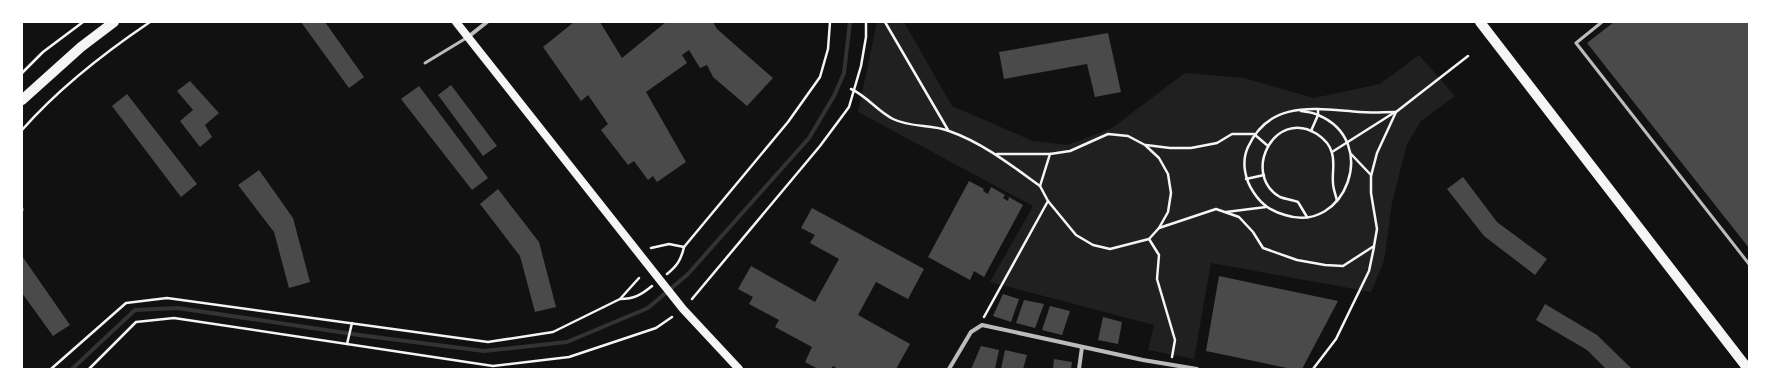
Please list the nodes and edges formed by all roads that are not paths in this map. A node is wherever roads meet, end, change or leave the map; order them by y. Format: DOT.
graph roads {
  1 [pos="114,22"];
  2 [pos="456,22"];
  3 [pos="487,22"];
  4 [pos="1480,22"];
  5 [pos="1602,22"];
  6 [pos="468,38"];
  7 [pos="426,63"];
  8 [pos="22,100"];
  9 [pos="1749,264"];
  10 [pos="1082,347"];
  11 [pos="739,369"];
  12 [pos="949,369"];
  13 [pos="1079,369"];
  14 [pos="1197,369"];
  15 [pos="1748,369"];
  1 -- 8 [label="main road"];
  2 -- 6 [label="main road"];
  3 -- 6 [label="street"];
  4 -- 15 [label="main road"];
  5 -- 9 [label="lane"];
  6 -- 7 [label="lane"];
  6 -- 11 [label="main road"];
  10 -- 12 [label="street"];
  10 -- 13 [label="street"];
  10 -- 14 [label="street"];
}
